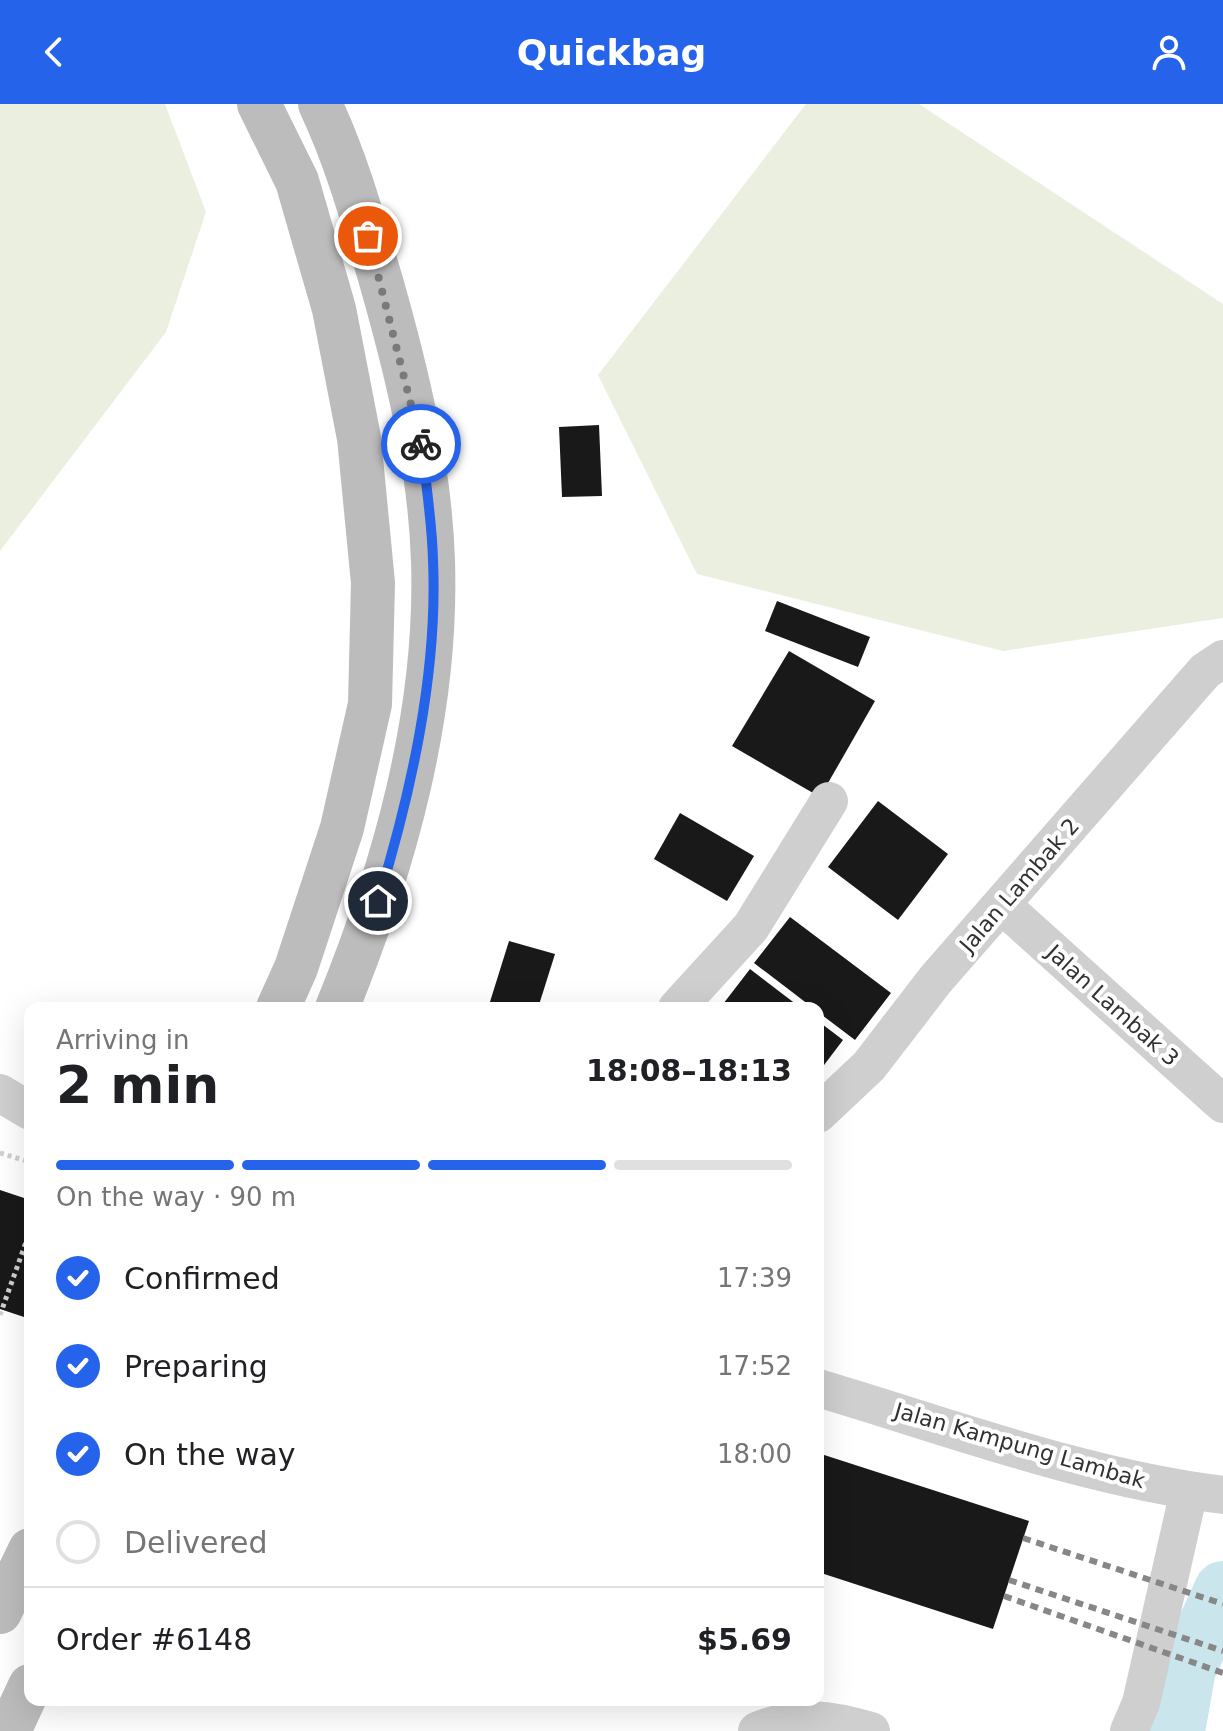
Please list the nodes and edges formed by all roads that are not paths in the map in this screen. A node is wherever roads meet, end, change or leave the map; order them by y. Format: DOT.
graph roads {
  1 [pos="259,104"];
  2 [pos="320,104"];
  3 [pos="1223,659"];
  4 [pos="829,801"];
  5 [pos="1003,906"];
  6 [pos="281,1002"];
  7 [pos="339,1002"];
  8 [pos="682,1002"];
  9 [pos="0,1093"];
  10 [pos="1223,1104"];
  11 [pos="24,1107"];
  12 [pos="824,1108"];
  13 [pos="824,1390"];
  14 [pos="1206,1493"];
  15 [pos="24,1562"];
  16 [pos="0,1612"];
  17 [pos="24,1699"];
  18 [pos="9,1731"];
  19 [pos="757,1731"];
  20 [pos="871,1731"];
  21 [pos="1129,1731"];
  1 -- 6 [label="main road"];
  2 -- 7 [label="main road"];
  3 -- 5 [label="street, Jalan Lambak 2"];
  4 -- 8 [label="street"];
  5 -- 10 [label="street, Jalan Lambak 3"];
  5 -- 12 [label="street, Jalan Lambak 2"];
  9 -- 11 [label="street"];
  13 -- 14 [label="street, Jalan Kampung Lambak"];
  14 -- 21 [label="street"];
  15 -- 16 [label="main road"];
  17 -- 18 [label="main road"];
  19 -- 20 [label="street"];
}
